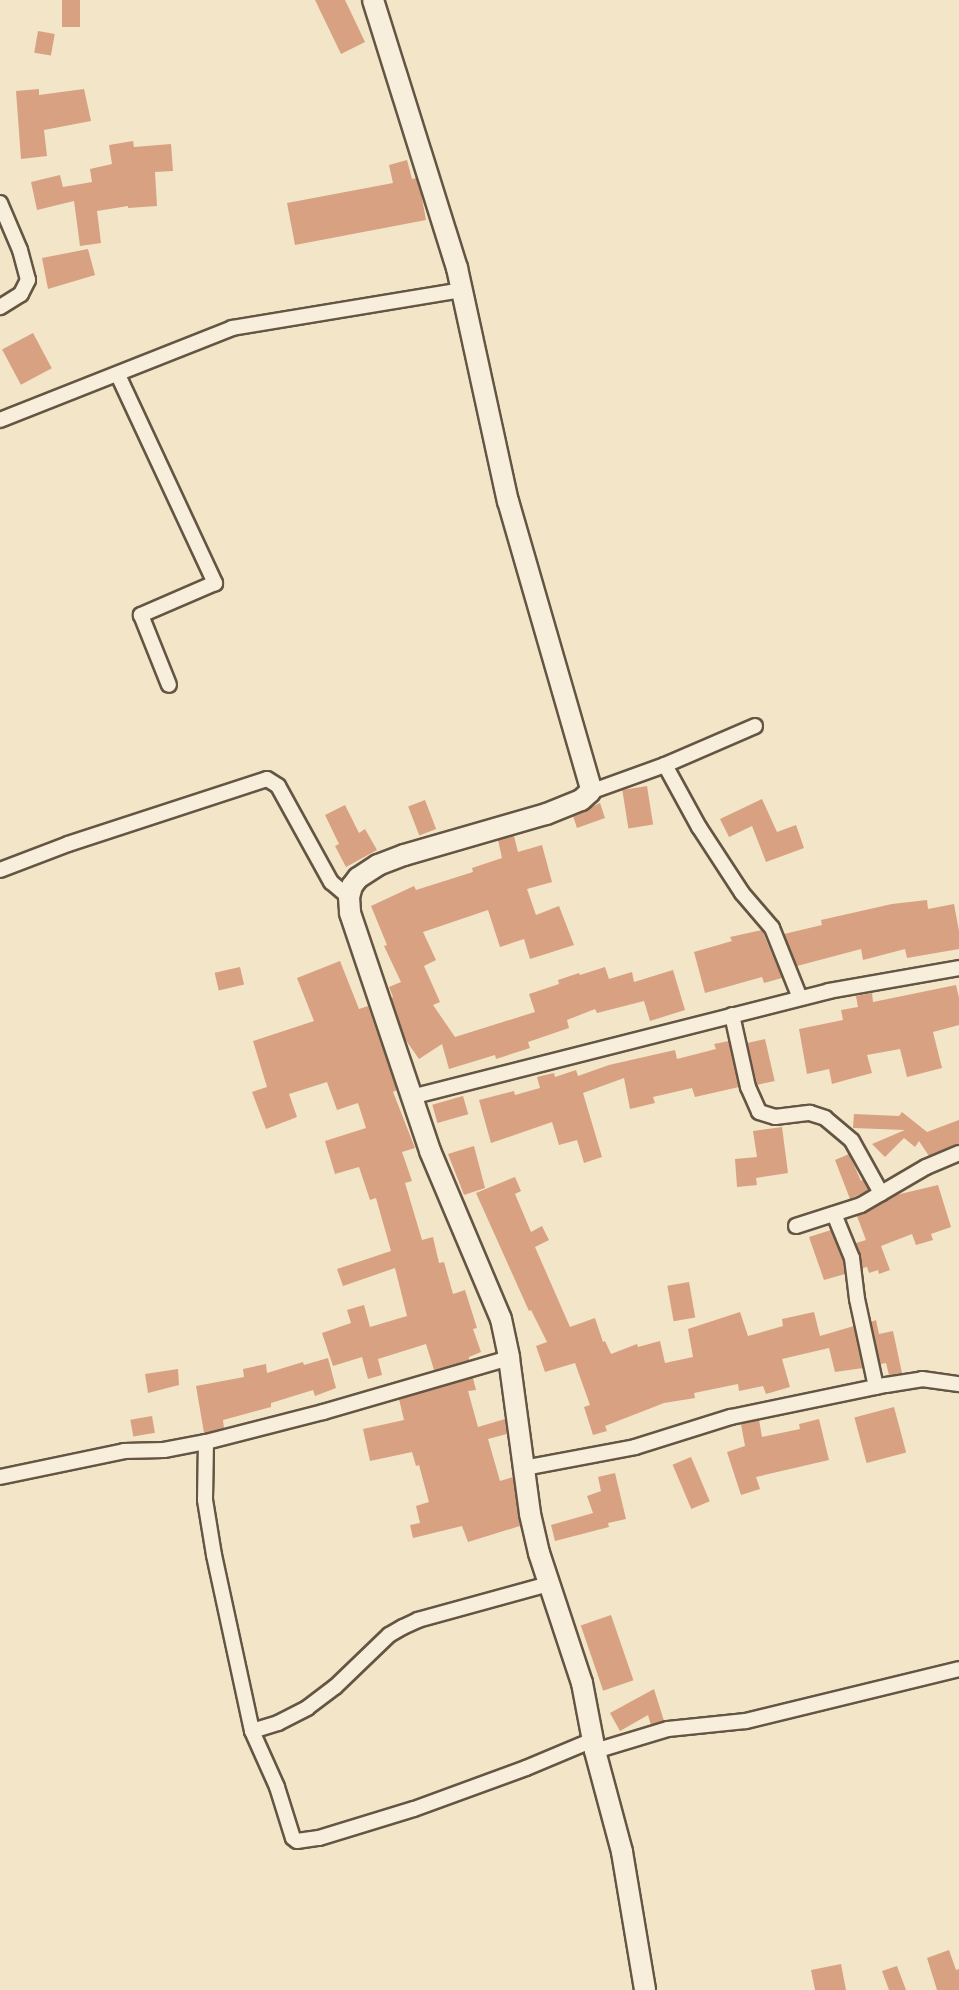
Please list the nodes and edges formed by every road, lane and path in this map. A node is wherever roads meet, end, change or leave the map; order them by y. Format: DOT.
graph roads {
  1 [pos="373,0"];
  2 [pos="0,202"];
  3 [pos="462,290"];
  4 [pos="0,307"];
  5 [pos="118,375"];
  6 [pos="0,420"];
  7 [pos="169,685"];
  8 [pos="755,726"];
  9 [pos="665,765"];
  10 [pos="590,792"];
  11 [pos="0,870"];
  12 [pos="349,897"];
  13 [pos="959,968"];
  14 [pos="800,998"];
  15 [pos="732,1015"];
  16 [pos="411,1097"];
  17 [pos="959,1153"];
  18 [pos="881,1193"];
  19 [pos="834,1214"];
  20 [pos="796,1226"];
  21 [pos="509,1358"];
  22 [pos="959,1384"];
  23 [pos="876,1387"];
  24 [pos="206,1442"];
  25 [pos="524,1468"];
  26 [pos="0,1477"];
  27 [pos="549,1584"];
  28 [pos="959,1669"];
  29 [pos="252,1731"];
  30 [pos="594,1745"];
  31 [pos="645,1990"];
  1 -- 3 [label="street"];
  2 -- 4 [label="street"];
  3 -- 5 [label="street"];
  3 -- 10 [label="street"];
  5 -- 6 [label="street"];
  5 -- 7 [label="street"];
  8 -- 9 [label="street"];
  9 -- 10 [label="street"];
  9 -- 14 [label="street"];
  10 -- 12 [label="street"];
  11 -- 12 [label="street"];
  12 -- 16 [label="street"];
  13 -- 14 [label="street"];
  14 -- 15 [label="street"];
  15 -- 16 [label="street"];
  15 -- 18 [label="street"];
  16 -- 21 [label="street"];
  17 -- 18 [label="street"];
  18 -- 19 [label="street"];
  19 -- 20 [label="street"];
  19 -- 23 [label="street"];
  21 -- 24 [label="street"];
  21 -- 25 [label="street"];
  22 -- 23 [label="street"];
  23 -- 25 [label="street"];
  24 -- 26 [label="street"];
  24 -- 29 [label="street"];
  25 -- 27 [label="street"];
  27 -- 29 [label="street"];
  27 -- 30 [label="street"];
  28 -- 30 [label="street"];
  29 -- 30 [label="street"];
  30 -- 31 [label="street"];
}
